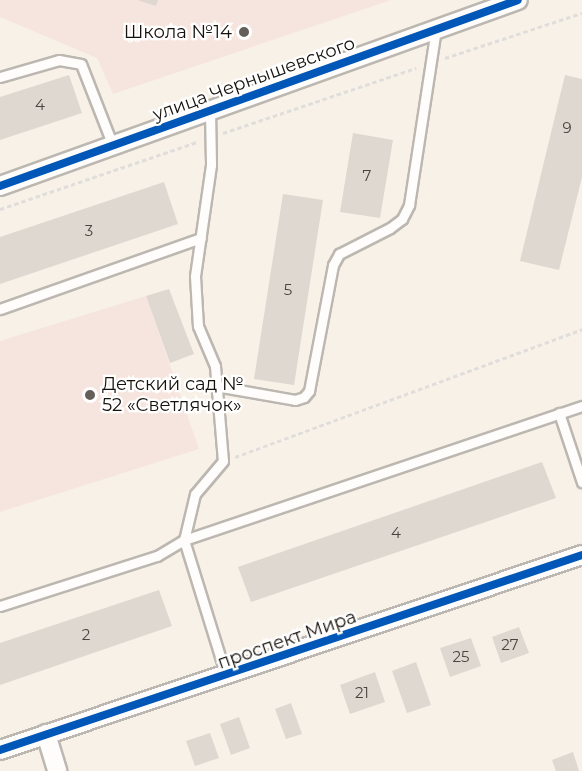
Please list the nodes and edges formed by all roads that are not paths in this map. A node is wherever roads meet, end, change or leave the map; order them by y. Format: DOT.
graph roads {
  1 [pos="518,0"];
  2 [pos="436,29"];
  3 [pos="0,77"];
  4 [pos="210,111"];
  5 [pos="113,146"];
  6 [pos="0,186"];
  7 [pos="201,238"];
  8 [pos="0,309"];
  9 [pos="216,386"];
  10 [pos="582,406"];
  11 [pos="559,413"];
  12 [pos="582,482"];
  13 [pos="184,540"];
  14 [pos="582,555"];
  15 [pos="0,606"];
  16 [pos="226,676"];
  17 [pos="46,734"];
  18 [pos="0,750"];
  19 [pos="57,771"];
  1 -- 2 [label="street, улица Чернышевского"];
  2 -- 4 [label="street, улица Чернышевского"];
  2 -- 9 [label="lane"];
  3 -- 5 [label="lane"];
  4 -- 5 [label="street, улица Чернышевского"];
  4 -- 7 [label="lane"];
  5 -- 6 [label="street, улица Чернышевского"];
  7 -- 8 [label="lane"];
  7 -- 9 [label="lane"];
  9 -- 13 [label="lane"];
  10 -- 11 [label="lane"];
  11 -- 12 [label="lane"];
  11 -- 13 [label="lane"];
  13 -- 15 [label="lane"];
  13 -- 16 [label="lane"];
  14 -- 16 [label="street, проспект Мира"];
  16 -- 17 [label="street, проспект Мира"];
  17 -- 18 [label="street, проспект Мира"];
  17 -- 19 [label="street"];
}
